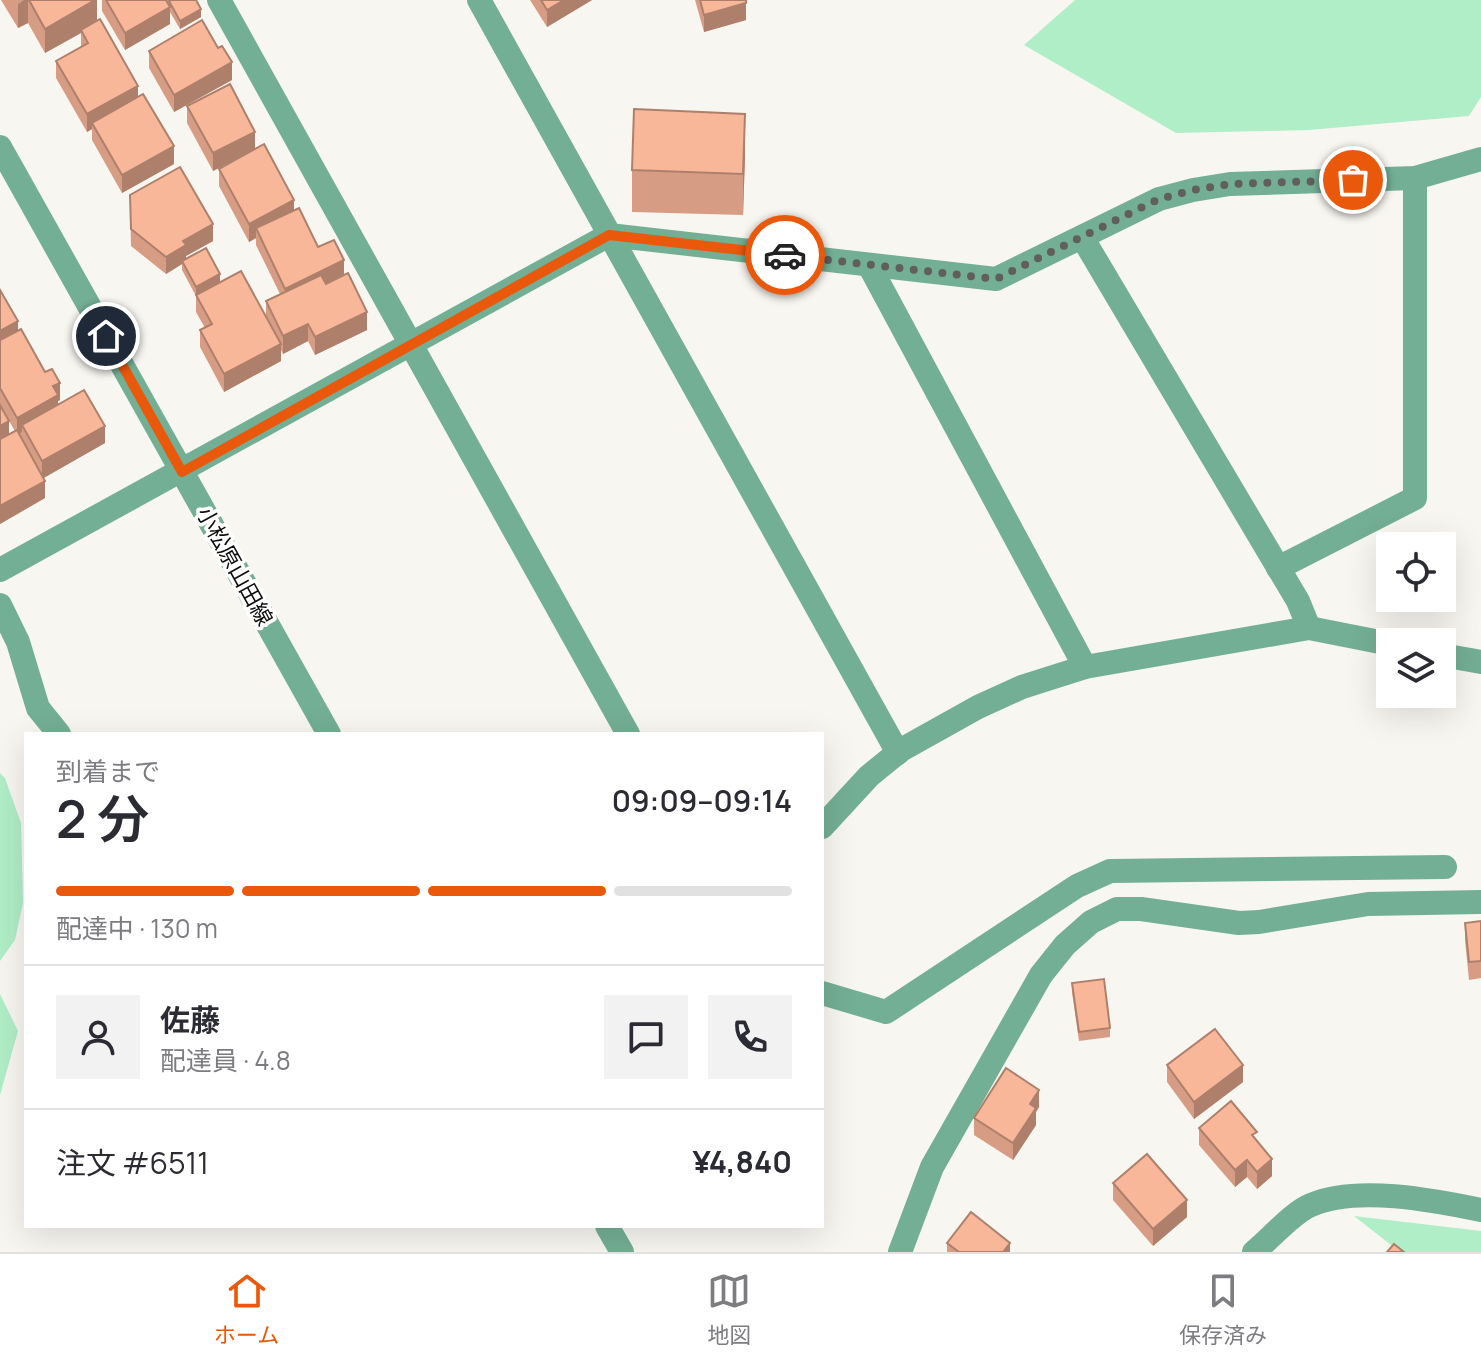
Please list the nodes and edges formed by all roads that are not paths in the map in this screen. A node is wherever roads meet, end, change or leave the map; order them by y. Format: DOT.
graph roads {
  1 [pos="219,0"];
  2 [pos="479,0"];
  3 [pos="0,147"];
  4 [pos="1481,159"];
  5 [pos="1415,178"];
  6 [pos="609,235"];
  7 [pos="1082,237"];
  8 [pos="869,265"];
  9 [pos="411,345"];
  10 [pos="182,472"];
  11 [pos="1278,568"];
  12 [pos="0,570"];
  13 [pos="0,605"];
  14 [pos="1309,628"];
  15 [pos="1376,641"];
  16 [pos="1456,658"];
  17 [pos="1481,662"];
  18 [pos="1085,667"];
  19 [pos="57,732"];
  20 [pos="328,732"];
  21 [pos="627,732"];
  22 [pos="898,753"];
  23 [pos="824,825"];
  24 [pos="1445,867"];
  25 [pos="1481,902"];
  26 [pos="824,994"];
  27 [pos="1481,1210"];
  28 [pos="608,1228"];
  29 [pos="622,1252"];
  30 [pos="900,1252"];
  31 [pos="1254,1252"];
  1 -- 9 [label="street"];
  2 -- 6 [label="street"];
  3 -- 10 [label="street, 小松原山田線"];
  4 -- 5 [label="street"];
  5 -- 7 [label="street"];
  5 -- 11 [label="street"];
  6 -- 8 [label="street"];
  6 -- 9 [label="street"];
  6 -- 22 [label="street"];
  7 -- 8 [label="street"];
  7 -- 11 [label="street"];
  8 -- 18 [label="street"];
  9 -- 10 [label="street"];
  9 -- 21 [label="street"];
  10 -- 12 [label="street"];
  10 -- 20 [label="street, 小松原山田線"];
  11 -- 14 [label="street"];
  13 -- 19 [label="street"];
  14 -- 15 [label="street"];
  14 -- 18 [label="street"];
  16 -- 17 [label="street"];
  18 -- 22 [label="street"];
  22 -- 23 [label="street"];
  24 -- 26 [label="street"];
  25 -- 30 [label="street"];
  27 -- 31 [label="street"];
  28 -- 29 [label="street"];
}
